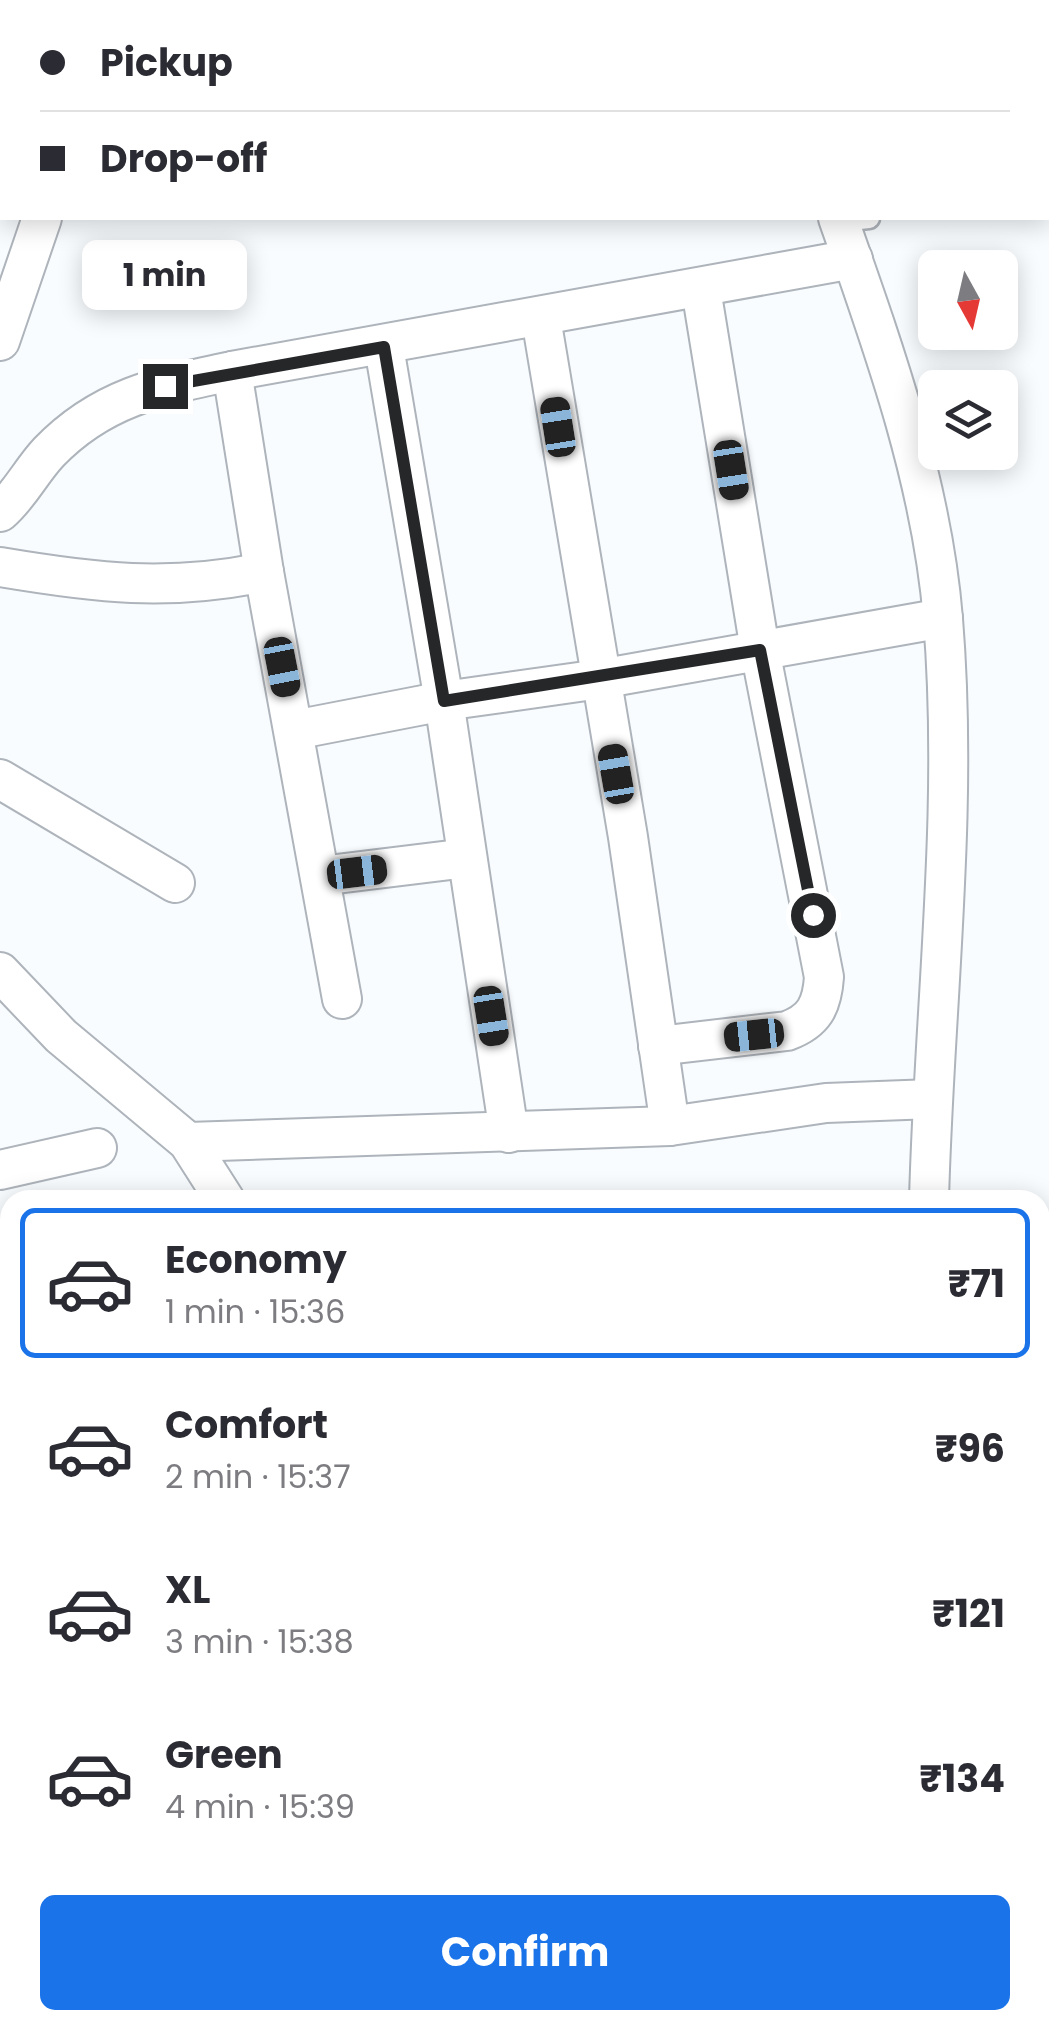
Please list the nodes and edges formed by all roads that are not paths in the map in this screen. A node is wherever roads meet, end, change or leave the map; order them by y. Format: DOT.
graph roads {
  1 [pos="41,220"];
  2 [pos="849,220"];
  3 [pos="852,259"];
  4 [pos="701,288"];
  5 [pos="541,318"];
  6 [pos="0,340"];
  7 [pos="384,347"];
  8 [pos="232,371"];
  9 [pos="0,512"];
  10 [pos="0,567"];
  11 [pos="264,572"];
  12 [pos="943,618"];
  13 [pos="760,650"];
  14 [pos="600,679"];
  15 [pos="444,701"];
  16 [pos="294,730"];
  17 [pos="0,779"];
  18 [pos="468,858"];
  19 [pos="320,876"];
  20 [pos="175,883"];
  21 [pos="0,972"];
  22 [pos="342,999"];
  23 [pos="658,1046"];
  24 [pos="932,1099"];
  25 [pos="670,1126"];
  26 [pos="509,1134"];
  27 [pos="188,1142"];
  28 [pos="97,1148"];
  29 [pos="0,1170"];
  30 [pos="219,1190"];
  31 [pos="930,1190"];
  32 [pos="459,2030"];
  33 [pos="468,2030"];
  1 -- 6 [label="street"];
  2 -- 3 [label="street"];
  3 -- 4 [label="street"];
  3 -- 12 [label="street"];
  4 -- 5 [label="street"];
  4 -- 13 [label="street"];
  5 -- 7 [label="street"];
  5 -- 14 [label="street"];
  7 -- 8 [label="street"];
  7 -- 15 [label="street"];
  8 -- 9 [label="street"];
  8 -- 11 [label="street"];
  10 -- 11 [label="street"];
  11 -- 16 [label="street"];
  12 -- 13 [label="street"];
  12 -- 24 [label="street"];
  13 -- 14 [label="street"];
  13 -- 23 [label="street"];
  14 -- 15 [label="street"];
  14 -- 23 [label="street"];
  15 -- 16 [label="street"];
  15 -- 18 [label="street"];
  16 -- 19 [label="street"];
  17 -- 20 [label="street"];
  18 -- 19 [label="street"];
  18 -- 26 [label="street"];
  19 -- 22 [label="street"];
  21 -- 27 [label="street"];
  23 -- 25 [label="street"];
  24 -- 25 [label="street"];
  24 -- 31 [label="street"];
  25 -- 26 [label="street"];
  26 -- 27 [label="street"];
  27 -- 30 [label="street"];
  28 -- 29 [label="street"];
  32 -- 33 [label="street"];
}
